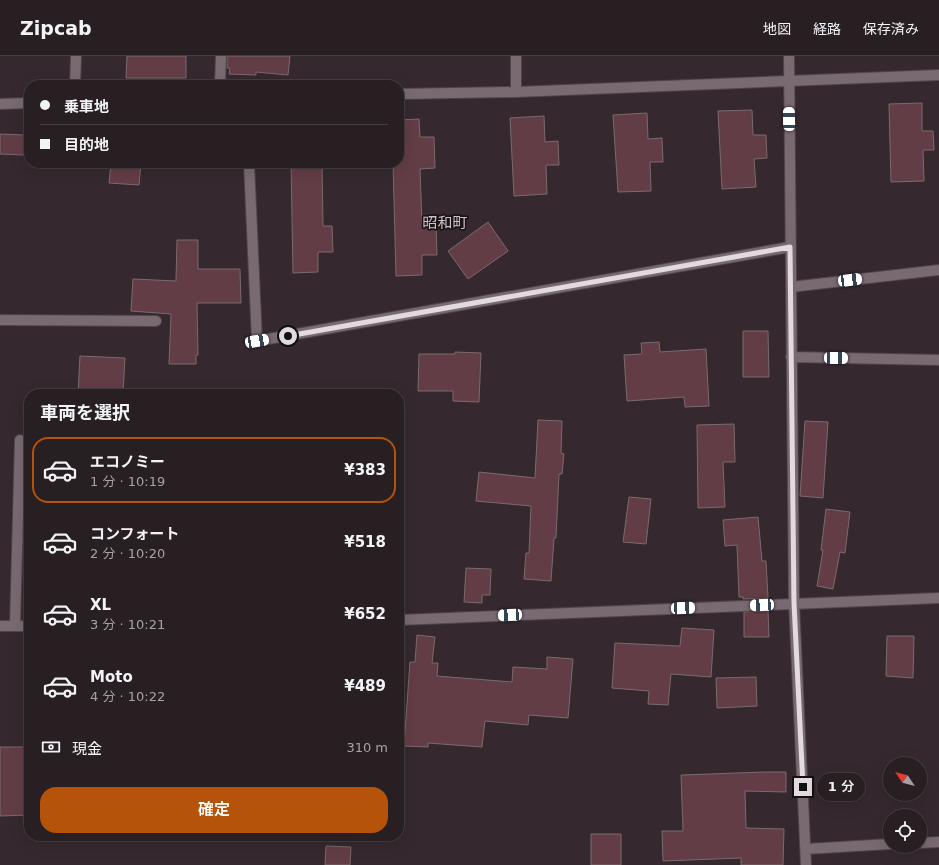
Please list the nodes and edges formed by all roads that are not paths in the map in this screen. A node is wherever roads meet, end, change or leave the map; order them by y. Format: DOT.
graph roads {
  1 [pos="76,56"];
  2 [pos="221,56"];
  3 [pos="516,56"];
  4 [pos="789,56"];
  5 [pos="939,75"];
  6 [pos="75,80"];
  7 [pos="220,80"];
  8 [pos="788,82"];
  9 [pos="516,92"];
  10 [pos="404,94"];
  11 [pos="24,103"];
  12 [pos="0,104"];
  13 [pos="250,168"];
  14 [pos="790,247"];
  15 [pos="939,270"];
  16 [pos="791,287"];
  17 [pos="0,320"];
  18 [pos="156,321"];
  19 [pos="791,358"];
  20 [pos="939,360"];
  21 [pos="20,440"];
  22 [pos="939,598"];
  23 [pos="794,603"];
  24 [pos="404,620"];
  25 [pos="0,626"];
  26 [pos="15,626"];
  27 [pos="24,626"];
  28 [pos="939,842"];
  29 [pos="927,843"];
  30 [pos="883,844"];
  31 [pos="806,849"];
  32 [pos="806,865"];
  1 -- 6 [label="street"];
  2 -- 7 [label="street"];
  3 -- 9 [label="street"];
  4 -- 8 [label="street"];
  5 -- 8 [label="street"];
  8 -- 9 [label="street"];
  8 -- 14 [label="street"];
  9 -- 10 [label="street"];
  11 -- 12 [label="street"];
  13 -- 14 [label="street"];
  14 -- 16 [label="street"];
  15 -- 16 [label="street"];
  16 -- 19 [label="street"];
  17 -- 18 [label="street"];
  19 -- 20 [label="street"];
  19 -- 23 [label="street"];
  21 -- 26 [label="street"];
  22 -- 23 [label="street"];
  23 -- 24 [label="street"];
  23 -- 31 [label="street"];
  25 -- 26 [label="street"];
  26 -- 27 [label="street"];
  28 -- 29 [label="street"];
  30 -- 31 [label="street"];
  31 -- 32 [label="street"];
}
